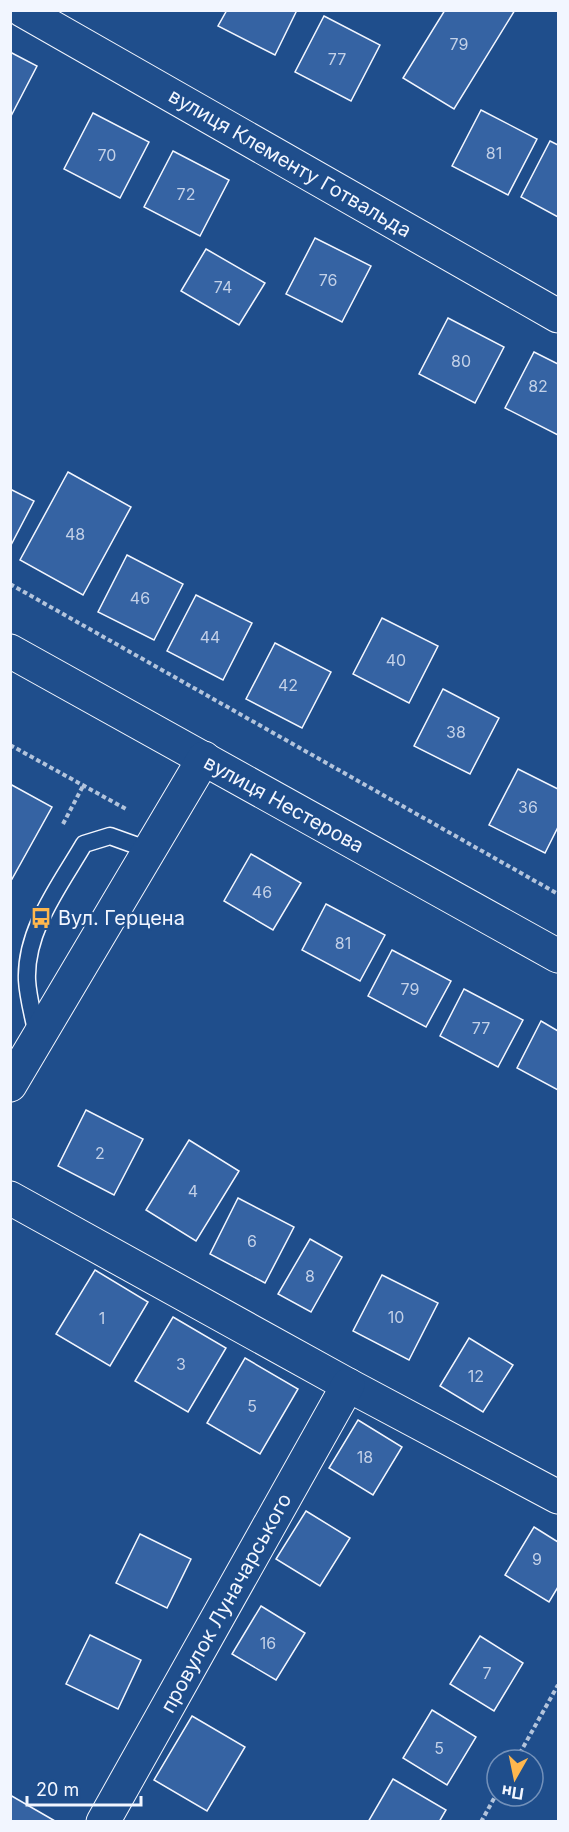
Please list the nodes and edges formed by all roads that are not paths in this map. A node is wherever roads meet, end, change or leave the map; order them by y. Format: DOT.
graph roads {
  1 [pos="22,10"];
  2 [pos="558,316"];
  3 [pos="10,651"];
  4 [pos="204,758"];
  5 [pos="154,840"];
  6 [pos="558,956"];
  7 [pos="37,1040"];
  8 [pos="10,1086"];
  9 [pos="10,1198"];
  10 [pos="348,1385"];
  11 [pos="558,1497"];
  12 [pos="103,1821"];
  1 -- 2 [label="street, вулиця Клементу Готвальда"];
  3 -- 4 [label="street, вулиця Нестерова"];
  4 -- 5 [label="street"];
  4 -- 6 [label="street, вулиця Нестерова"];
  5 -- 7 [label="street"];
  5 -- 7 [label="lane"];
  7 -- 8 [label="street"];
  9 -- 10 [label="street"];
  10 -- 11 [label="street"];
  10 -- 12 [label="street, провулок Луначарського"];
}
